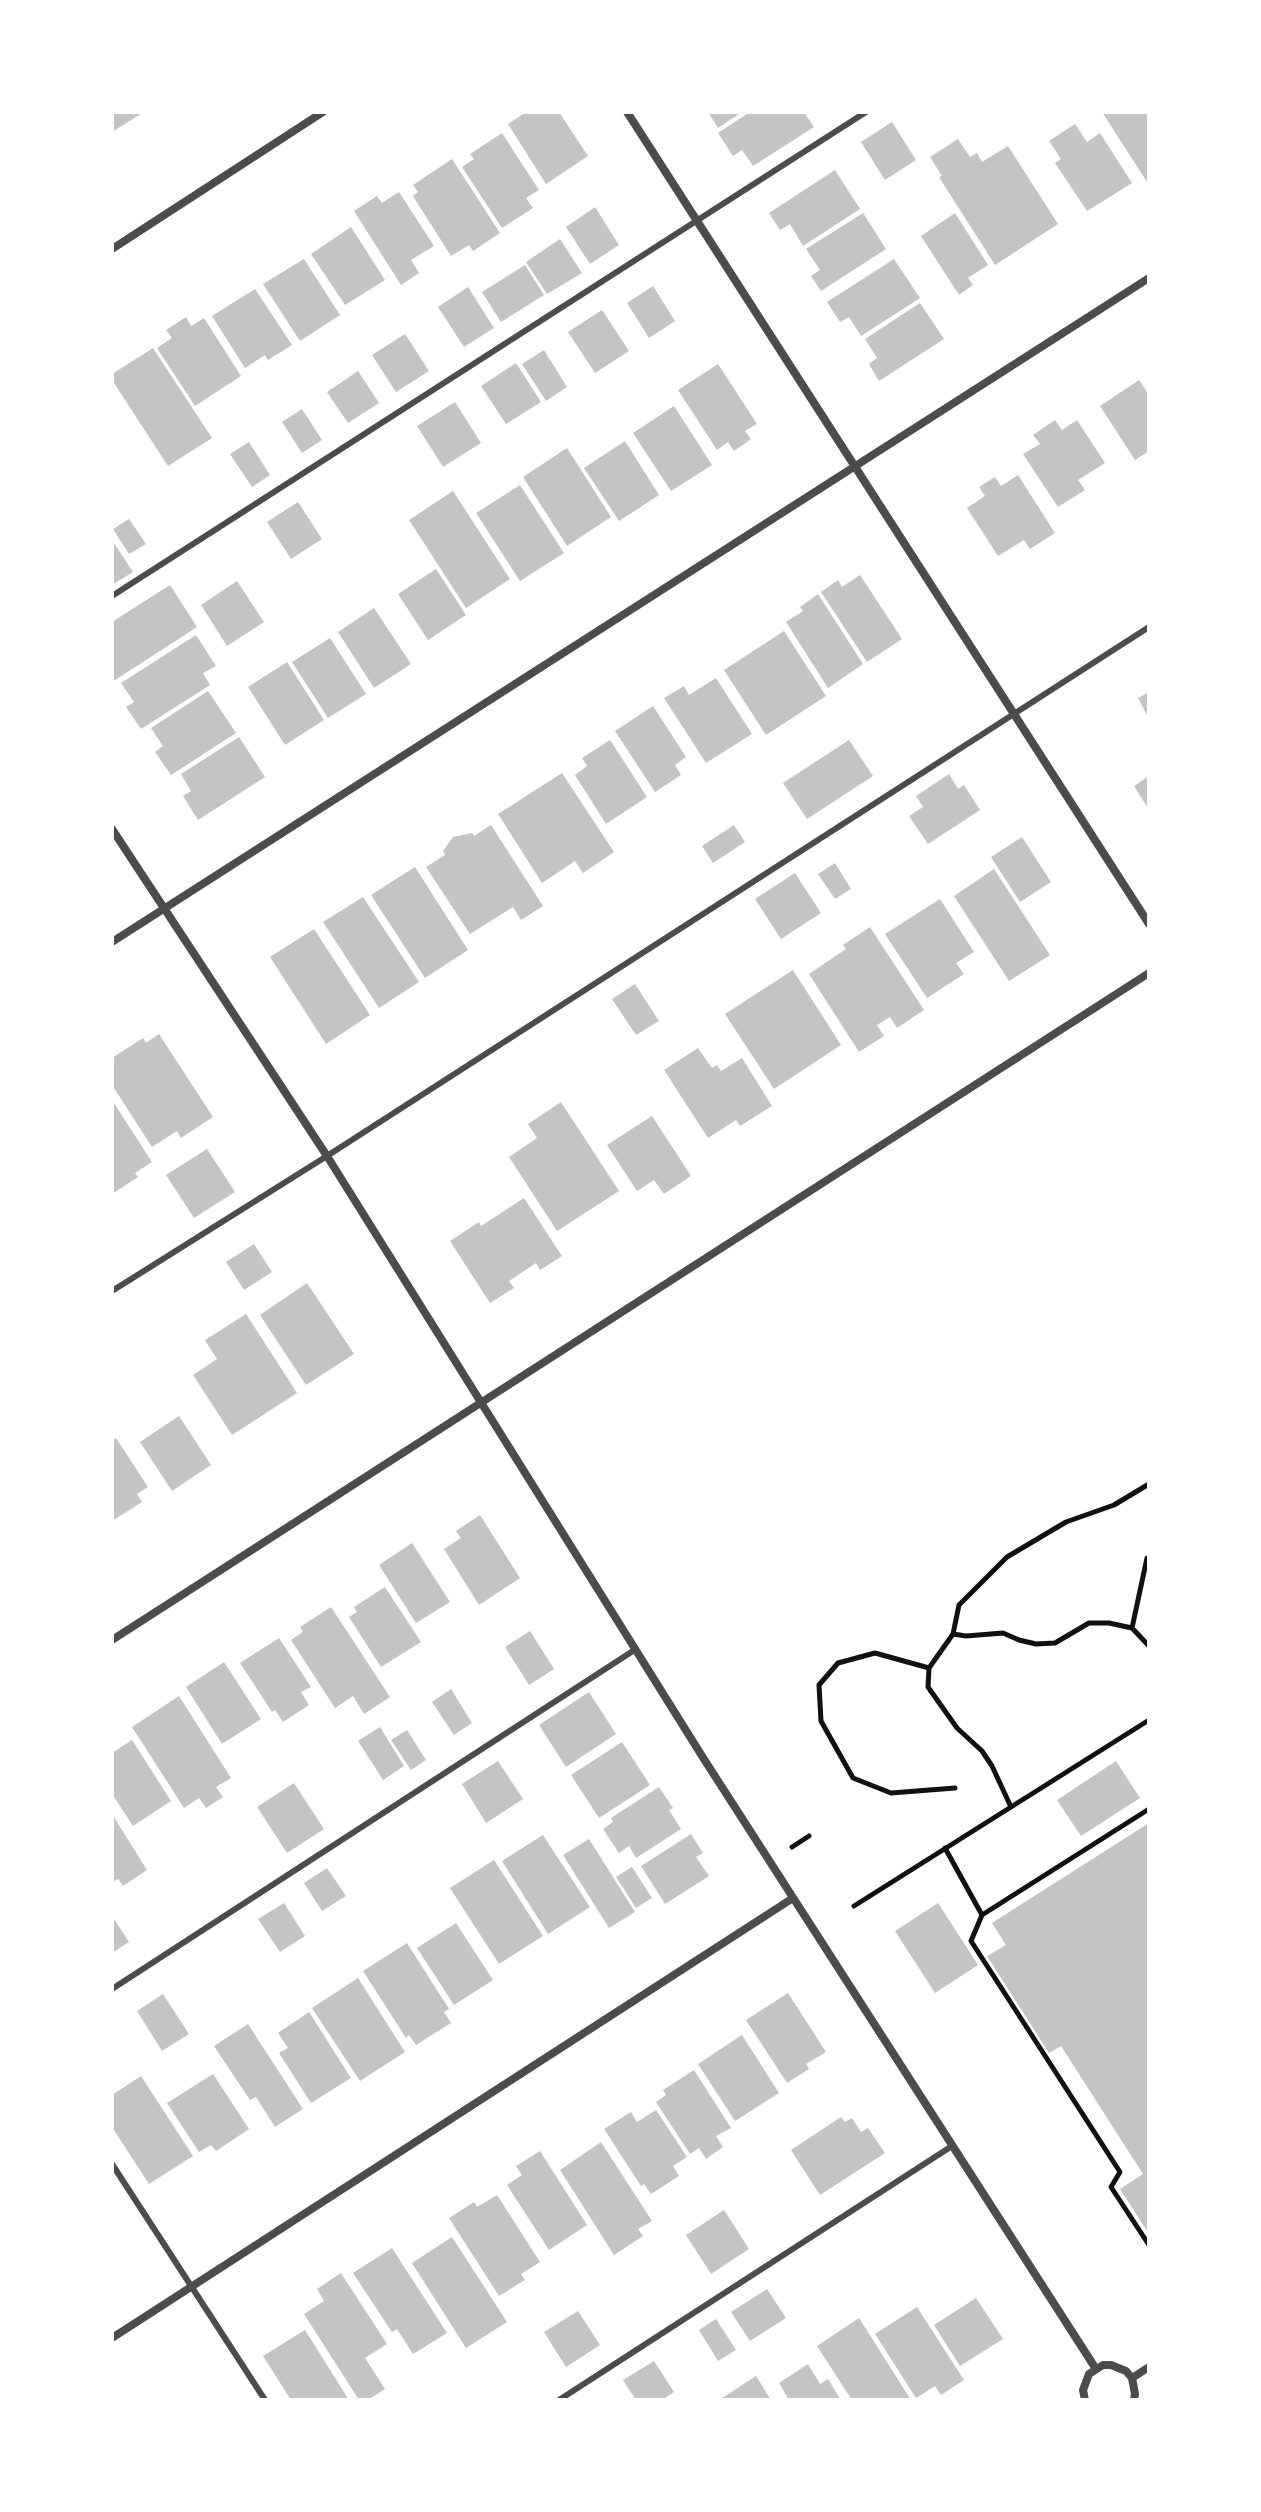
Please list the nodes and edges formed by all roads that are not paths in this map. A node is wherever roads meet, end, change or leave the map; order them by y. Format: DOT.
graph roads {
  1 [pos="323,112"];
  2 [pos="627,112"];
  3 [pos="866,112"];
  4 [pos="697,220"];
  5 [pos="112,249"];
  6 [pos="1149,278"];
  7 [pos="854,466"];
  8 [pos="112,596"];
  9 [pos="1149,627"];
  10 [pos="1013,714"];
  11 [pos="112,829"];
  12 [pos="164,908"];
  13 [pos="1149,924"];
  14 [pos="112,942"];
  15 [pos="1149,973"];
  16 [pos="327,1156"];
  17 [pos="112,1291"];
  18 [pos="481,1403"];
  19 [pos="112,1640"];
  20 [pos="636,1649"];
  21 [pos="793,1898"];
  22 [pos="112,1989"];
  23 [pos="952,2146"];
  24 [pos="112,2164"];
  25 [pos="192,2287"];
  26 [pos="112,2338"];
  27 [pos="1149,2367"];
  28 [pos="1096,2369"];
  29 [pos="1132,2378"];
  30 [pos="265,2400"];
  31 [pos="559,2400"];
  32 [pos="1085,2400"];
  33 [pos="1134,2400"];
  1 -- 5 [label="street"];
  2 -- 4 [label="street"];
  3 -- 4 [label="lane"];
  4 -- 7 [label="street"];
  4 -- 8 [label="lane"];
  6 -- 7 [label="street"];
  7 -- 10 [label="street"];
  7 -- 12 [label="street"];
  9 -- 10 [label="lane"];
  10 -- 13 [label="street"];
  10 -- 16 [label="lane"];
  11 -- 12 [label="street"];
  12 -- 14 [label="street"];
  12 -- 16 [label="street"];
  15 -- 18 [label="street"];
  16 -- 17 [label="lane"];
  16 -- 18 [label="street"];
  18 -- 19 [label="street"];
  18 -- 20 [label="street"];
  20 -- 21 [label="street"];
  20 -- 22 [label="lane"];
  21 -- 23 [label="street"];
  21 -- 25 [label="street"];
  23 -- 28 [label="street"];
  23 -- 31 [label="lane"];
  24 -- 25 [label="lane"];
  25 -- 26 [label="street"];
  25 -- 30 [label="lane"];
  27 -- 29 [label="street"];
  28 -- 29 [label="street"];
  28 -- 32 [label="street"];
  29 -- 33 [label="street"];
}
